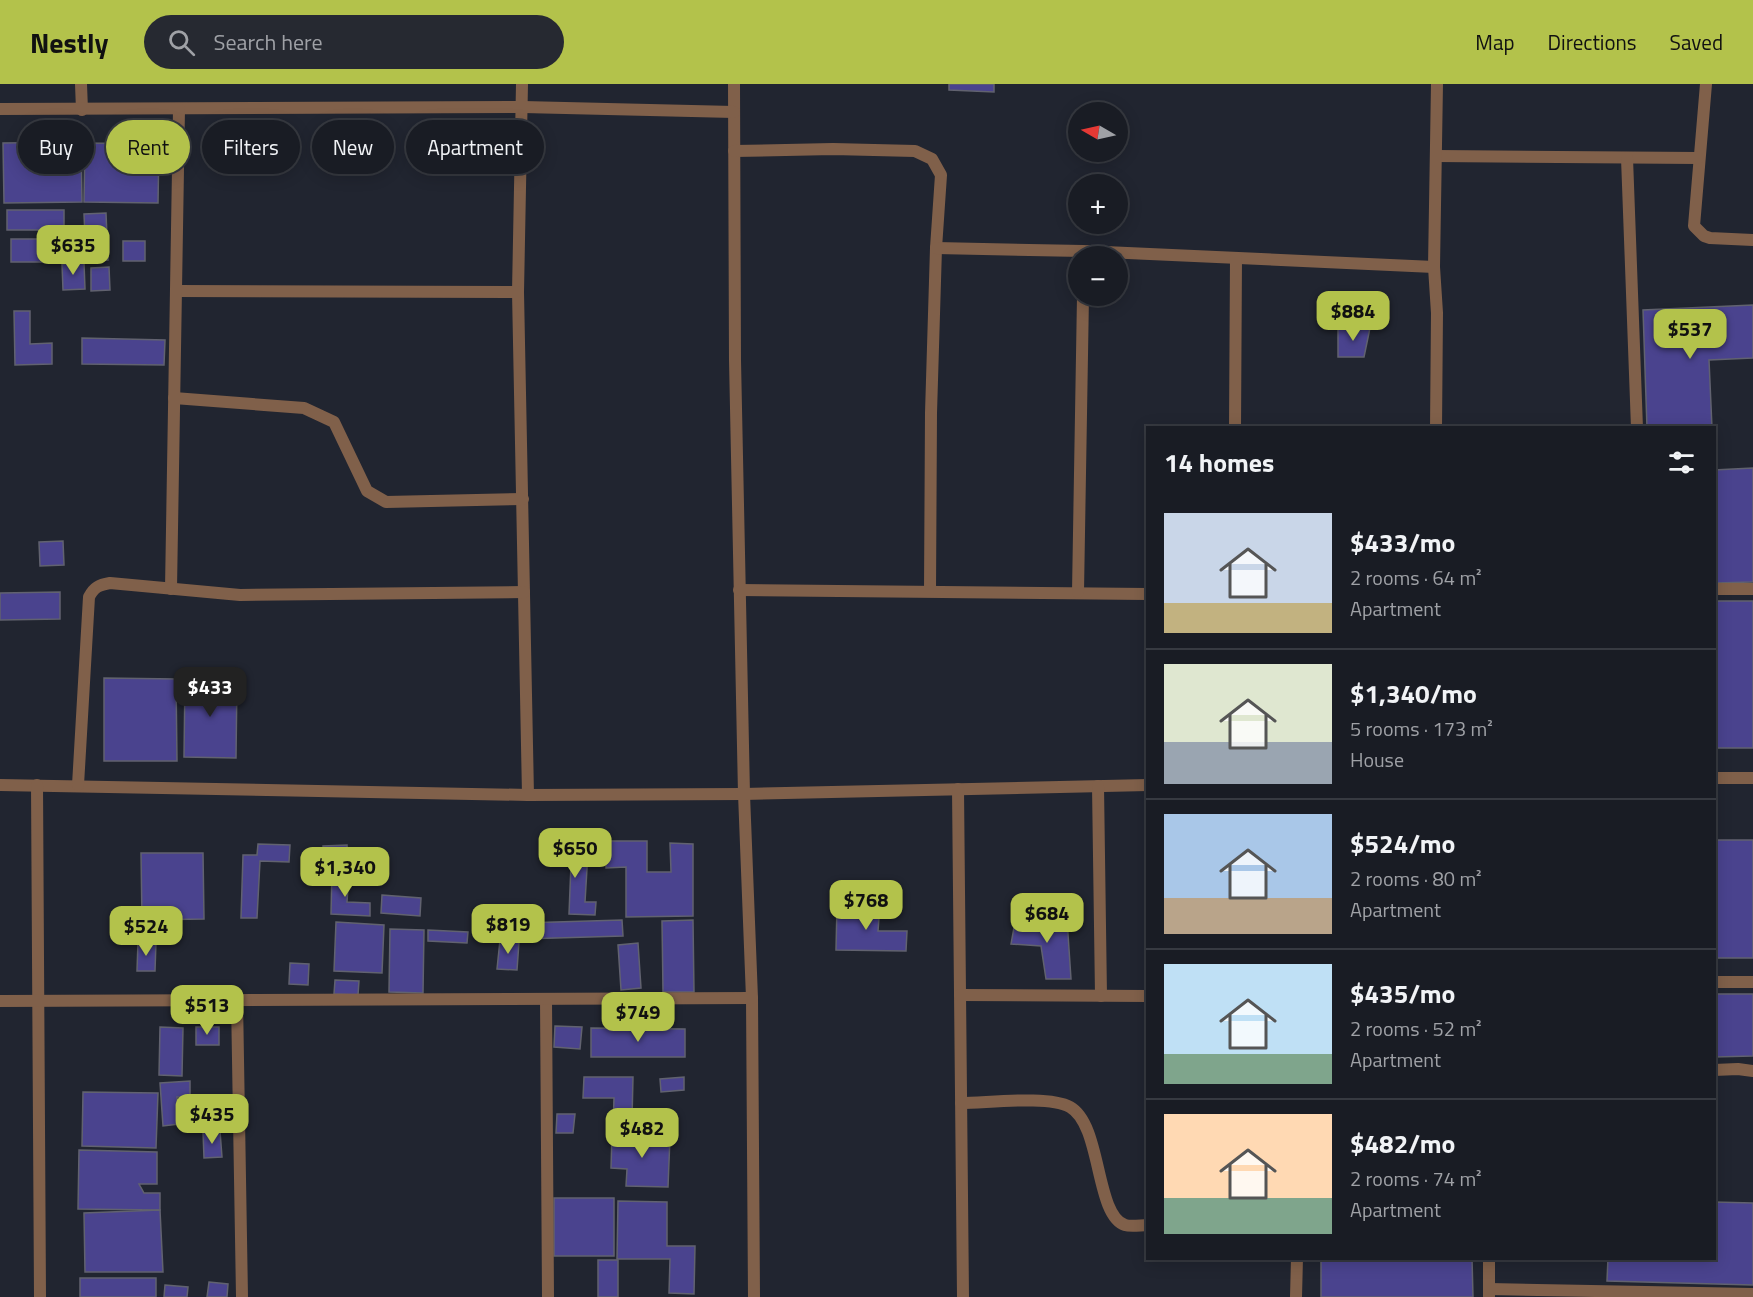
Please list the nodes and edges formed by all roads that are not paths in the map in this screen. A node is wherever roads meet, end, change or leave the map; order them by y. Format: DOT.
graph roads {
  1 [pos="81,84"];
  2 [pos="522,84"];
  3 [pos="735,84"];
  4 [pos="1437,84"];
  5 [pos="1706,84"];
  6 [pos="523,107"];
  7 [pos="0,109"];
  8 [pos="179,109"];
  9 [pos="82,110"];
  10 [pos="734,112"];
  11 [pos="734,151"];
  12 [pos="1437,156"];
  13 [pos="1627,158"];
  14 [pos="1698,158"];
  15 [pos="1753,240"];
  16 [pos="936,248"];
  17 [pos="1068,253"];
  18 [pos="1128,255"];
  19 [pos="1236,258"];
  20 [pos="1434,267"];
  21 [pos="176,291"];
  22 [pos="518,292"];
  23 [pos="1083,306"];
  24 [pos="174,398"];
  25 [pos="1235,426"];
  26 [pos="1436,426"];
  27 [pos="1637,426"];
  28 [pos="523,498"];
  29 [pos="171,589"];
  30 [pos="1716,589"];
  31 [pos="1753,589"];
  32 [pos="739,590"];
  33 [pos="930,591"];
  34 [pos="524,592"];
  35 [pos="1078,592"];
  36 [pos="1146,594"];
  37 [pos="1716,778"];
  38 [pos="1753,778"];
  39 [pos="0,785"];
  40 [pos="37,785"];
  41 [pos="78,785"];
  42 [pos="1146,785"];
  43 [pos="1098,786"];
  44 [pos="958,789"];
  45 [pos="744,794"];
  46 [pos="528,795"];
  47 [pos="1716,982"];
  48 [pos="1753,982"];
  49 [pos="960,994"];
  50 [pos="1101,996"];
  51 [pos="1146,996"];
  52 [pos="752,998"];
  53 [pos="546,999"];
  54 [pos="237,1000"];
  55 [pos="0,1001"];
  56 [pos="39,1001"];
  57 [pos="1716,1070"];
  58 [pos="1753,1071"];
  59 [pos="961,1103"];
  60 [pos="1146,1226"];
  61 [pos="1297,1260"];
  62 [pos="1489,1260"];
  63 [pos="1489,1293"];
  64 [pos="1753,1294"];
  65 [pos="40,1297"];
  66 [pos="242,1297"];
  67 [pos="548,1297"];
  68 [pos="754,1297"];
  69 [pos="963,1297"];
  70 [pos="1296,1297"];
  1 -- 9 [label="street"];
  2 -- 6 [label="street"];
  3 -- 10 [label="street"];
  4 -- 12 [label="street"];
  5 -- 14 [label="street"];
  6 -- 8 [label="street"];
  6 -- 10 [label="street"];
  6 -- 22 [label="street"];
  7 -- 9 [label="street"];
  8 -- 9 [label="street"];
  8 -- 21 [label="street"];
  10 -- 11 [label="street"];
  11 -- 16 [label="street"];
  11 -- 32 [label="street"];
  12 -- 13 [label="street"];
  12 -- 20 [label="street"];
  13 -- 14 [label="street"];
  13 -- 27 [label="street"];
  14 -- 15 [label="street"];
  16 -- 17 [label="street"];
  16 -- 33 [label="street"];
  18 -- 19 [label="street"];
  19 -- 20 [label="street"];
  19 -- 25 [label="street"];
  20 -- 26 [label="street"];
  21 -- 22 [label="street"];
  21 -- 24 [label="street"];
  22 -- 28 [label="street"];
  23 -- 35 [label="street"];
  24 -- 28 [label="street"];
  24 -- 29 [label="street"];
  28 -- 34 [label="street"];
  29 -- 34 [label="street"];
  29 -- 41 [label="street"];
  30 -- 31 [label="street"];
  32 -- 33 [label="street"];
  32 -- 45 [label="street"];
  33 -- 35 [label="street"];
  34 -- 46 [label="street"];
  35 -- 36 [label="street"];
  37 -- 38 [label="street"];
  39 -- 40 [label="street"];
  40 -- 41 [label="street"];
  40 -- 56 [label="street"];
  41 -- 46 [label="street"];
  42 -- 43 [label="street"];
  43 -- 44 [label="street"];
  43 -- 50 [label="street"];
  44 -- 45 [label="street"];
  44 -- 49 [label="street"];
  45 -- 46 [label="street"];
  45 -- 52 [label="street"];
  47 -- 48 [label="street"];
  49 -- 50 [label="street"];
  49 -- 59 [label="street"];
  50 -- 51 [label="street"];
  52 -- 53 [label="street"];
  52 -- 68 [label="street"];
  53 -- 54 [label="street"];
  53 -- 67 [label="street"];
  54 -- 56 [label="street"];
  54 -- 66 [label="street"];
  55 -- 56 [label="street"];
  56 -- 65 [label="street"];
  57 -- 58 [label="street"];
  59 -- 60 [label="street"];
  59 -- 69 [label="street"];
  61 -- 70 [label="street"];
  62 -- 63 [label="street"];
  63 -- 64 [label="street"];
}
